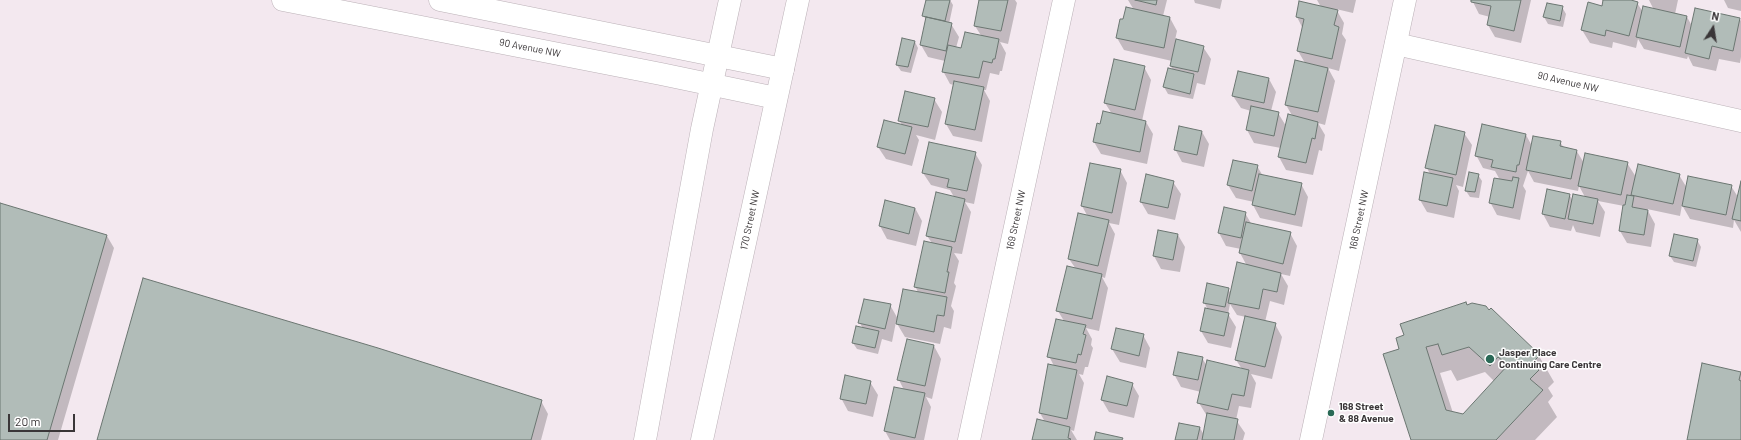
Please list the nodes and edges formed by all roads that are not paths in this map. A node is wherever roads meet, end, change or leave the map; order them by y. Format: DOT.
graph roads {
  1 [pos="283,0"];
  2 [pos="440,0"];
  3 [pos="730,0"];
  4 [pos="798,0"];
  5 [pos="1064,0"];
  6 [pos="1405,0"];
  7 [pos="1396,44"];
  8 [pos="717,55"];
  9 [pos="783,69"];
  10 [pos="711,85"];
  11 [pos="776,98"];
  12 [pos="1741,121"];
  13 [pos="645,440"];
  14 [pos="702,440"];
  15 [pos="969,440"];
  16 [pos="1311,440"];
  1 -- 10 [label="street, 90 Avenue NW"];
  2 -- 8 [label="street"];
  3 -- 8 [label="street"];
  4 -- 9 [label="street, 170 Street NW"];
  5 -- 15 [label="street, 169 Street NW"];
  6 -- 7 [label="street, 168 Street NW"];
  7 -- 12 [label="street, 90 Avenue NW"];
  7 -- 16 [label="street, 168 Street NW"];
  8 -- 9 [label="street"];
  8 -- 10 [label="street"];
  9 -- 11 [label="street, 170 Street NW"];
  10 -- 11 [label="street, 90 Avenue NW"];
  10 -- 13 [label="street"];
  11 -- 14 [label="street, 170 Street NW"];
}
